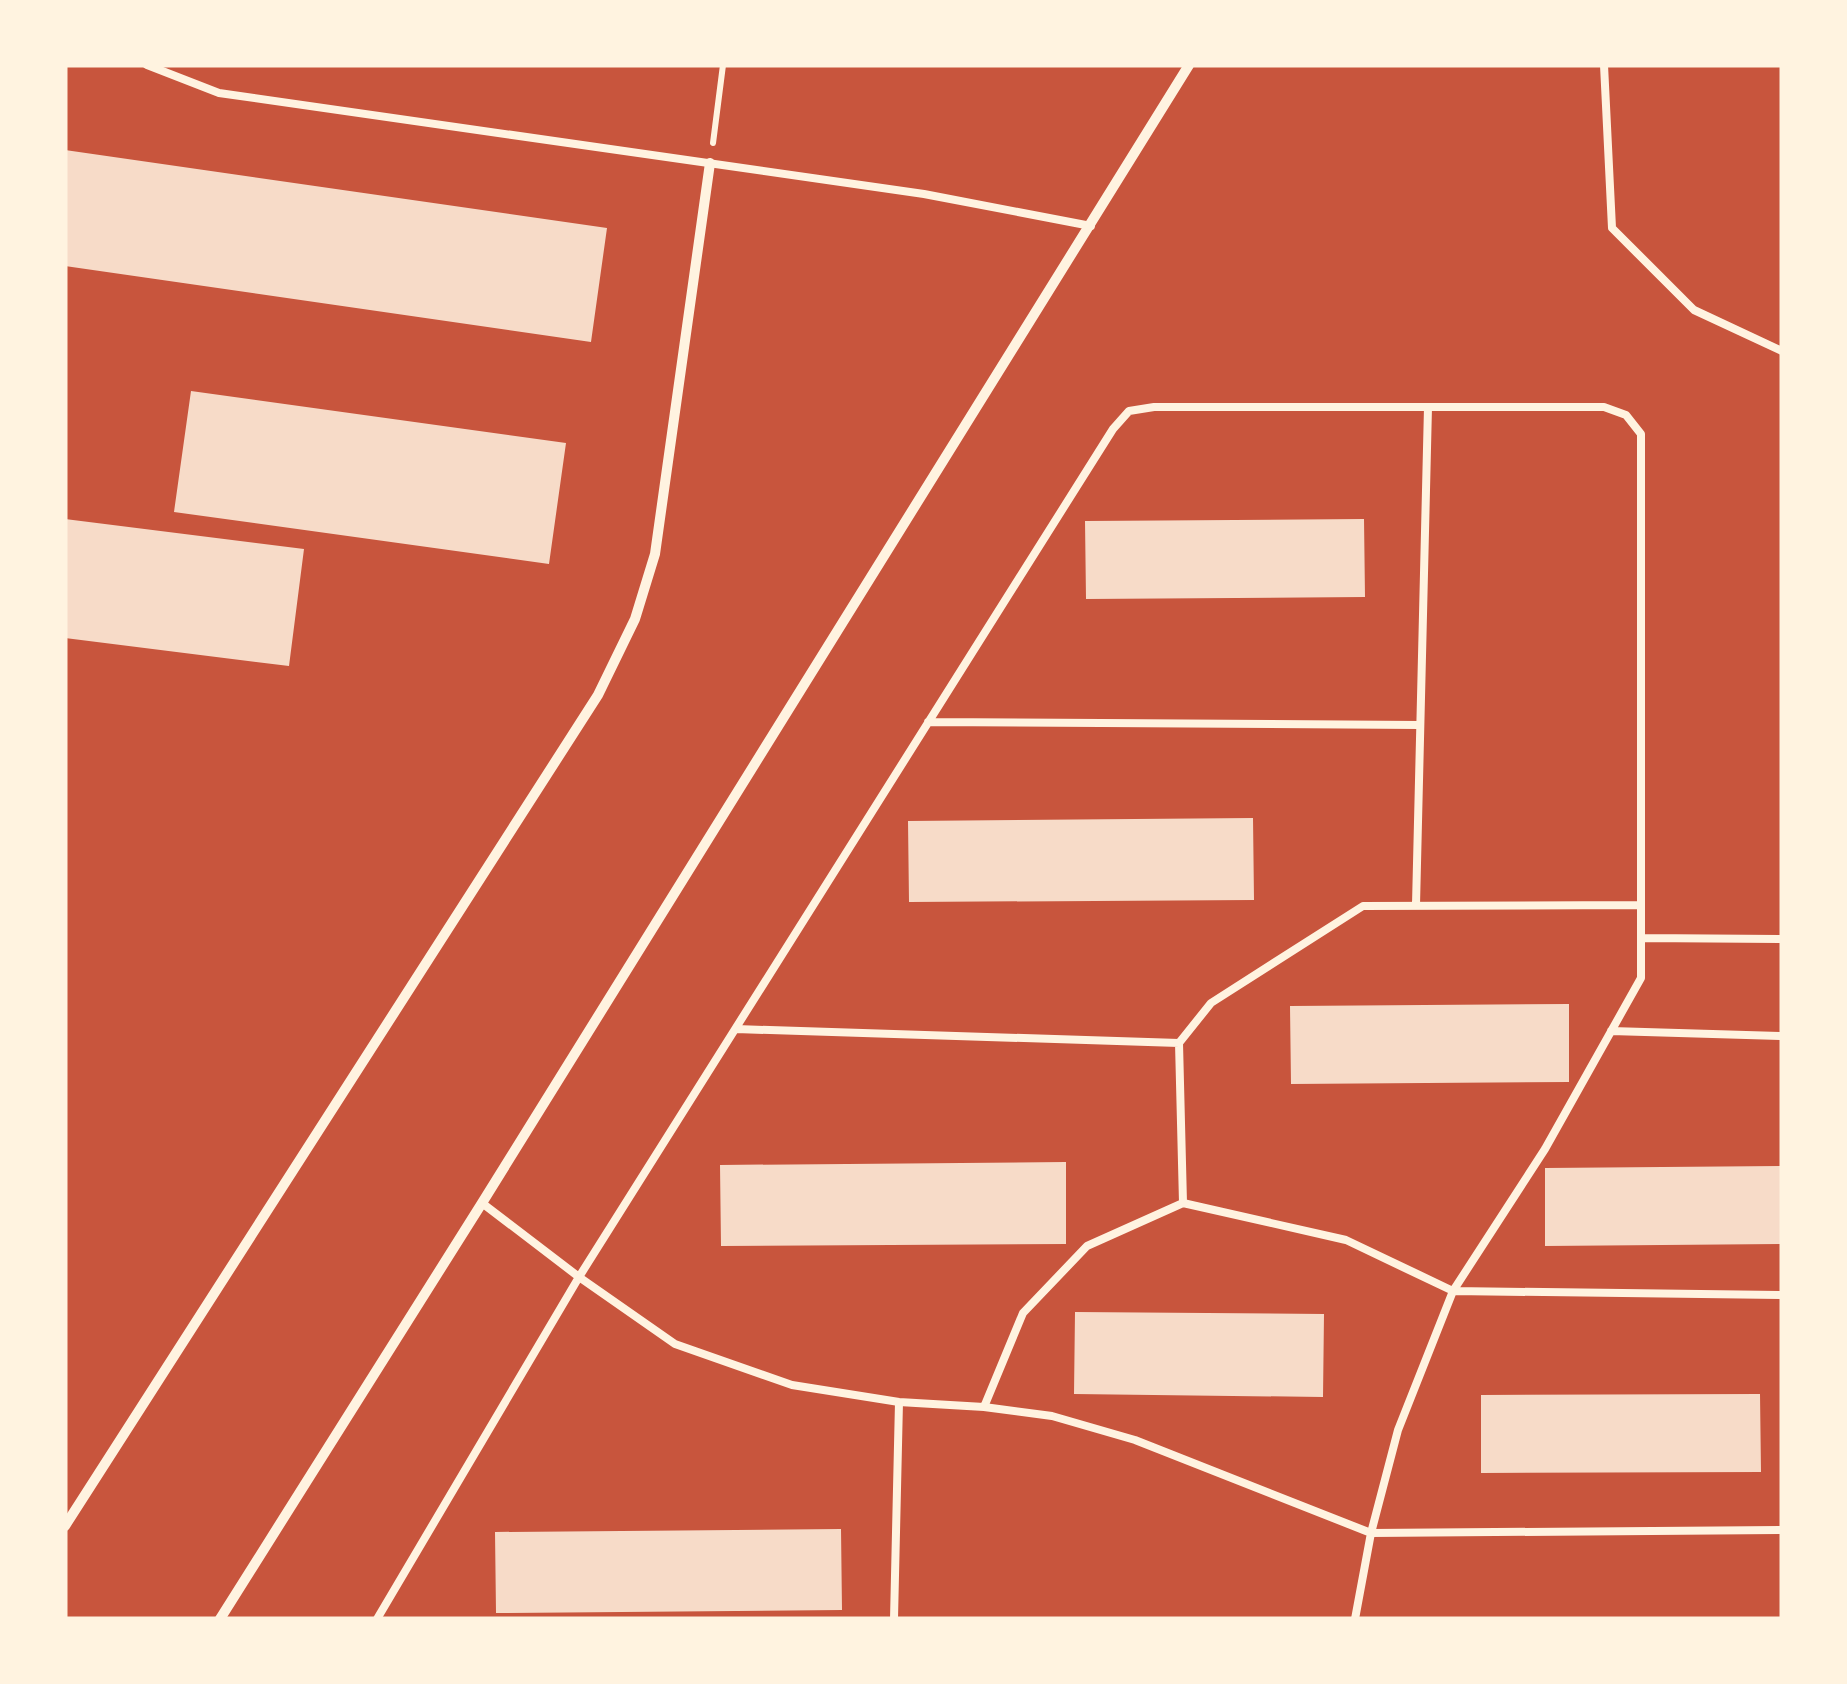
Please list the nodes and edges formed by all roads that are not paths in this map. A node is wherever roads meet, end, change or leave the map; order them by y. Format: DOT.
graph roads {
  1 [pos="147,65"];
  2 [pos="1189,65"];
  3 [pos="1604,65"];
  4 [pos="710,163"];
  5 [pos="1091,226"];
  6 [pos="1782,351"];
  7 [pos="1428,407"];
  8 [pos="928,722"];
  9 [pos="1420,725"];
  10 [pos="1416,905"];
  11 [pos="1641,905"];
  12 [pos="1641,938"];
  13 [pos="1782,938"];
  14 [pos="736,1028"];
  15 [pos="1611,1032"];
  16 [pos="1782,1036"];
  17 [pos="1180,1043"];
  18 [pos="482,1204"];
  19 [pos="1183,1204"];
  20 [pos="579,1277"];
  21 [pos="1454,1290"];
  22 [pos="1782,1295"];
  23 [pos="899,1402"];
  24 [pos="984,1407"];
  25 [pos="65,1526"];
  26 [pos="1782,1530"];
  27 [pos="1371,1533"];
  28 [pos="220,1619"];
  29 [pos="376,1619"];
  30 [pos="894,1619"];
  31 [pos="1355,1619"];
  1 -- 4 [label="lane"];
  2 -- 5 [label="street"];
  3 -- 6 [label="lane"];
  4 -- 5 [label="lane"];
  4 -- 25 [label="street"];
  5 -- 18 [label="street"];
  7 -- 8 [label="lane"];
  7 -- 9 [label="lane"];
  7 -- 11 [label="lane"];
  8 -- 9 [label="lane"];
  8 -- 14 [label="lane"];
  9 -- 10 [label="lane"];
  10 -- 11 [label="lane"];
  10 -- 17 [label="lane"];
  11 -- 12 [label="lane"];
  12 -- 13 [label="lane"];
  12 -- 15 [label="lane"];
  14 -- 17 [label="lane"];
  14 -- 20 [label="lane"];
  15 -- 16 [label="lane"];
  15 -- 21 [label="lane"];
  17 -- 19 [label="lane"];
  18 -- 20 [label="lane"];
  18 -- 28 [label="street"];
  19 -- 21 [label="lane"];
  19 -- 24 [label="lane"];
  20 -- 23 [label="lane"];
  20 -- 29 [label="lane"];
  21 -- 22 [label="lane"];
  21 -- 27 [label="lane"];
  23 -- 24 [label="lane"];
  23 -- 30 [label="lane"];
  24 -- 27 [label="lane"];
  26 -- 27 [label="lane"];
  27 -- 31 [label="lane"];
}
